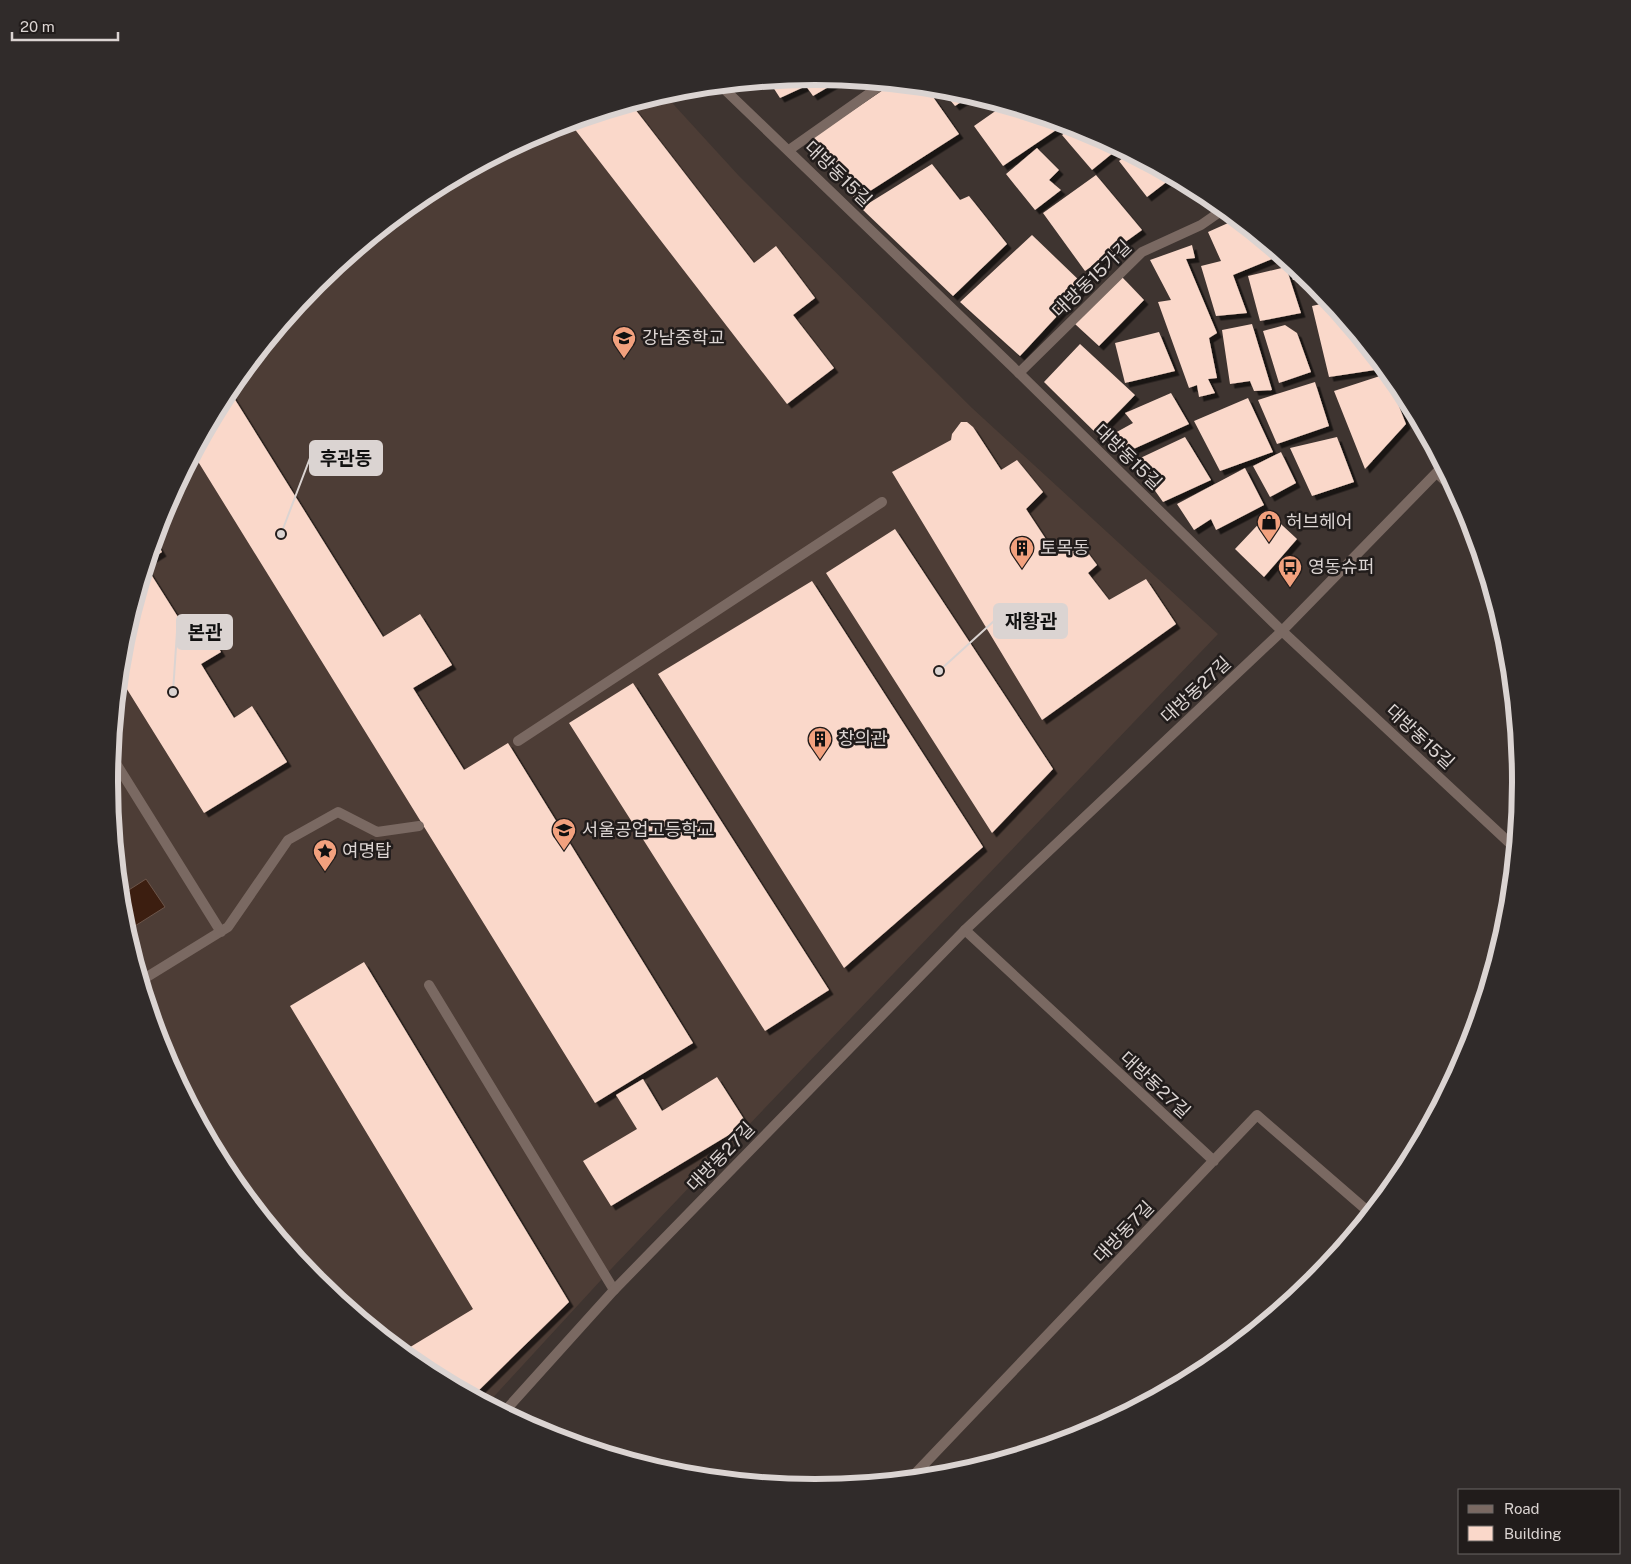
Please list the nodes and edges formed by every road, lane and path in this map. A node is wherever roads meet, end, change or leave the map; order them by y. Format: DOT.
graph roads {
  1 [pos="877,88"];
  2 [pos="726,91"];
  3 [pos="789,150"];
  4 [pos="1218,213"];
  5 [pos="1019,373"];
  6 [pos="1439,471"];
  7 [pos="882,502"];
  8 [pos="1282,631"];
  9 [pos="518,741"];
  10 [pos="119,768"];
  11 [pos="419,826"];
  12 [pos="1510,843"];
  13 [pos="965,930"];
  14 [pos="221,932"];
  15 [pos="147,977"];
  16 [pos="429,985"];
  17 [pos="1214,1161"];
  18 [pos="1366,1209"];
  19 [pos="614,1290"];
  20 [pos="508,1407"];
  21 [pos="917,1471"];
  1 -- 3 [label="street"];
  2 -- 3 [label="street, 대방동15길"];
  3 -- 5 [label="street, 대방동15길"];
  4 -- 5 [label="street, 대방동15가길"];
  5 -- 8 [label="street, 대방동15길"];
  6 -- 8 [label="street, 대방동27길"];
  7 -- 9 [label="street"];
  8 -- 12 [label="street, 대방동15길"];
  8 -- 13 [label="street, 대방동27길"];
  10 -- 14 [label="street"];
  11 -- 14 [label="street"];
  13 -- 17 [label="street, 대방동27길"];
  13 -- 19 [label="street, 대방동27길"];
  14 -- 15 [label="street"];
  16 -- 19 [label="street"];
  17 -- 18 [label="street, 대방동7길"];
  17 -- 21 [label="street, 대방동7길"];
  19 -- 20 [label="street, 대방동27길"];
}
